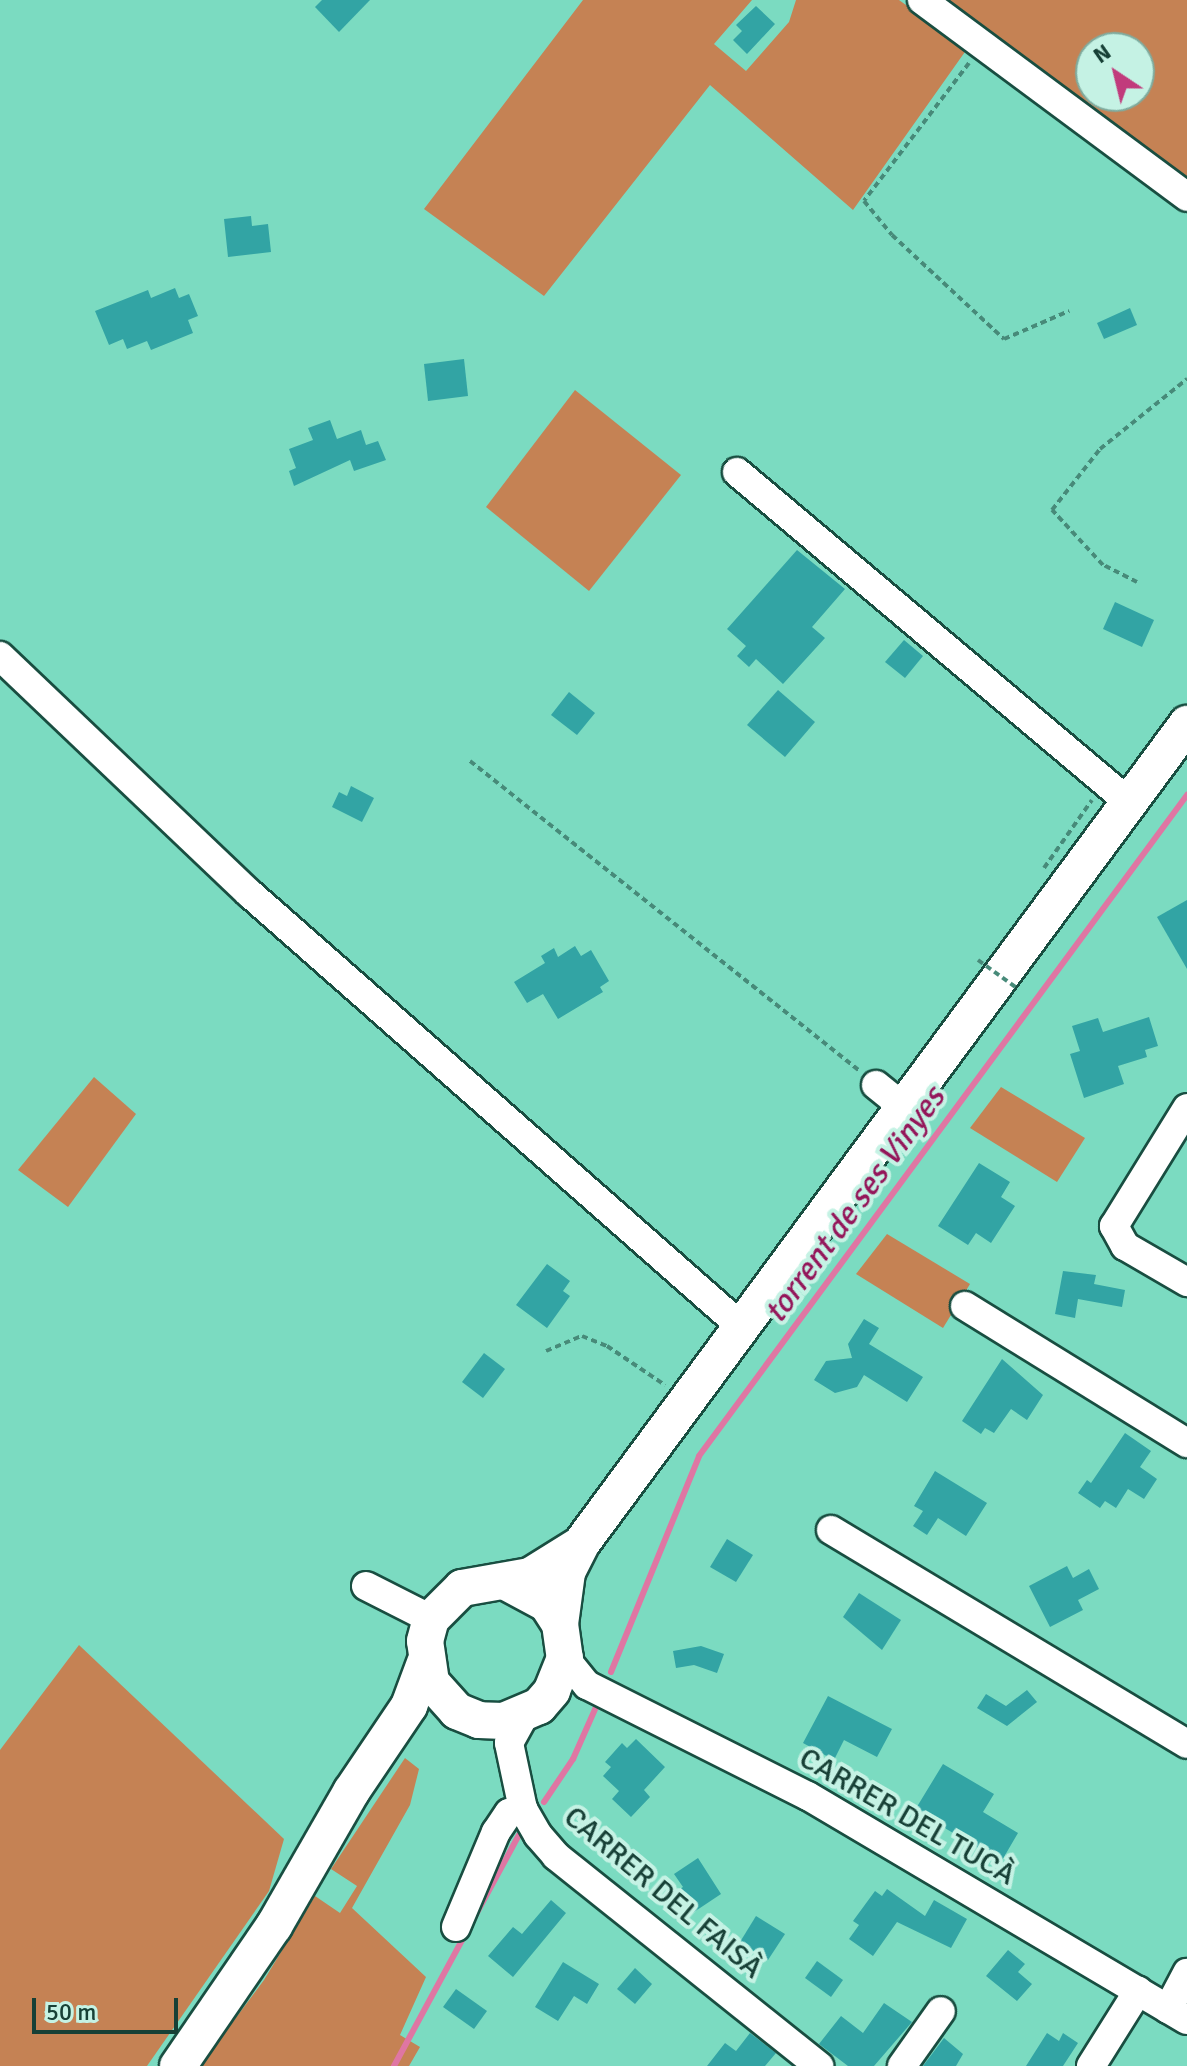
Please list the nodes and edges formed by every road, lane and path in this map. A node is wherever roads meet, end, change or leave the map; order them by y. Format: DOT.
graph roads {
  1 [pos="922,0"];
  2 [pos="982,45"];
  3 [pos="1187,197"];
  4 [pos="1069,311"];
  5 [pos="1187,379"];
  6 [pos="737,472"];
  7 [pos="1137,582"];
  8 [pos="0,656"];
  9 [pos="1187,724"];
  10 [pos="470,761"];
  11 [pos="1130,803"];
  12 [pos="978,960"];
  13 [pos="1018,989"];
  14 [pos="876,1085"];
  15 [pos="1187,1108"];
  16 [pos="907,1110"];
  17 [pos="1187,1282"];
  18 [pos="965,1306"];
  19 [pos="744,1329"];
  20 [pos="546,1351"];
  21 [pos="690,1403"];
  22 [pos="1187,1443"];
  23 [pos="831,1530"];
  24 [pos="581,1544"];
  25 [pos="506,1582"];
  26 [pos="366,1586"];
  27 [pos="431,1619"];
  28 [pos="571,1655"];
  29 [pos="425,1663"];
  30 [pos="468,1716"];
  31 [pos="528,1717"];
  32 [pos="395,1729"];
  33 [pos="1187,1744"];
  34 [pos="523,1809"];
  35 [pos="456,1927"];
  36 [pos="1187,1973"];
  37 [pos="1138,1991"];
  38 [pos="941,2011"];
  39 [pos="1178,2014"];
  40 [pos="178,2066"];
  41 [pos="819,2066"];
  42 [pos="902,2066"];
  43 [pos="1091,2066"];
  1 -- 2 [label="street"];
  2 -- 3 [label="street"];
  2 -- 4 [label="path"];
  5 -- 7 [label="path"];
  6 -- 11 [label="street"];
  8 -- 19 [label="street"];
  9 -- 11 [label="main road"];
  10 -- 14 [label="path"];
  11 -- 16 [label="main road"];
  12 -- 13 [label="path, bridge"];
  14 -- 16 [label="street"];
  15 -- 17 [label="street"];
  16 -- 19 [label="main road"];
  18 -- 22 [label="street"];
  19 -- 21 [label="main road"];
  20 -- 21 [label="path"];
  21 -- 24 [label="main road"];
  23 -- 33 [label="street"];
  24 -- 25 [label="main road"];
  24 -- 28 [label="main road"];
  25 -- 27 [label="main road"];
  25 -- 28 [label="main road"];
  26 -- 27 [label="street"];
  27 -- 29 [label="main road"];
  28 -- 31 [label="main road"];
  28 -- 37 [label="street, CARRER DEL TUCÀ"];
  29 -- 30 [label="main road"];
  29 -- 32 [label="main road"];
  30 -- 31 [label="main road"];
  30 -- 32 [label="main road"];
  31 -- 34 [label="street, CARRER DEL FAISÀ"];
  32 -- 40 [label="main road"];
  34 -- 35 [label="street"];
  34 -- 41 [label="street, CARRER DEL FAISÀ"];
  36 -- 39 [label="street"];
  37 -- 39 [label="street, CARRER DEL TUCÀ"];
  37 -- 43 [label="street"];
  38 -- 42 [label="street"];
}
